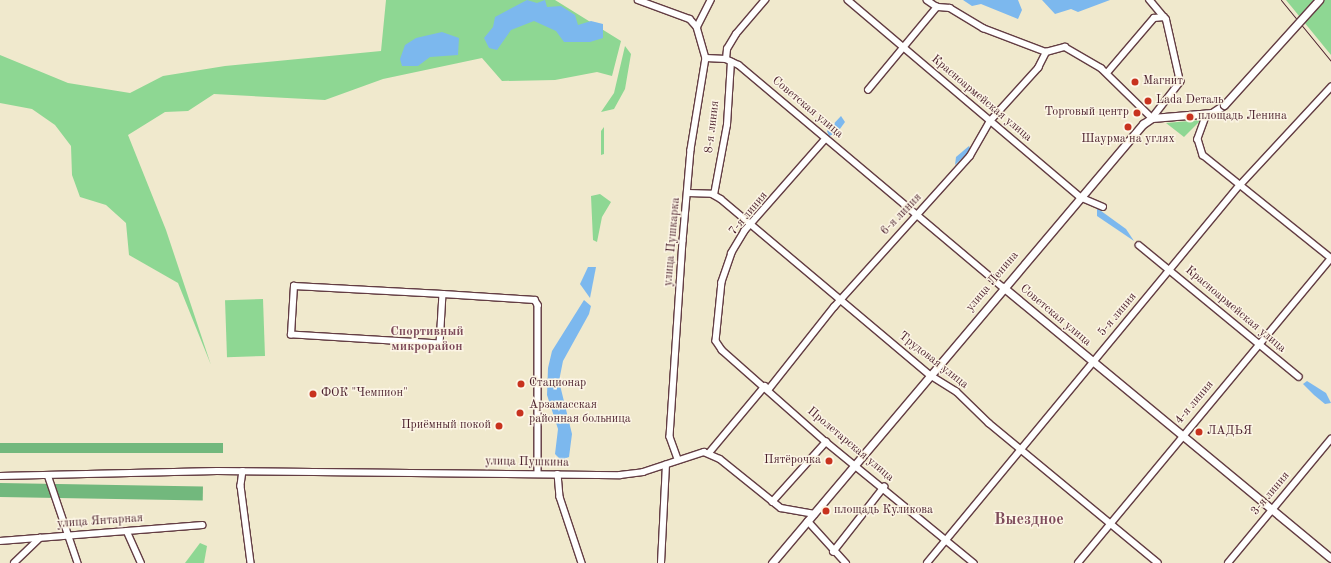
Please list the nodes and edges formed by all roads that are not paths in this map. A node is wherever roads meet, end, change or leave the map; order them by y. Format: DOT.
graph roads {
  1 [pos="638,0"];
  2 [pos="711,0"];
  3 [pos="764,0"];
  4 [pos="848,0"];
  5 [pos="927,0"];
  6 [pos="1149,0"];
  7 [pos="1319,0"];
  8 [pos="937,7"];
  9 [pos="1164,18"];
  10 [pos="697,27"];
  11 [pos="904,48"];
  12 [pos="1046,52"];
  13 [pos="706,58"];
  14 [pos="729,60"];
  15 [pos="1107,72"];
  16 [pos="1331,86"];
  17 [pos="868,90"];
  18 [pos="1207,114"];
  19 [pos="1152,118"];
  20 [pos="990,121"];
  21 [pos="826,139"];
  22 [pos="1240,185"];
  23 [pos="688,193"];
  24 [pos="714,195"];
  25 [pos="1080,197"];
  26 [pos="1103,207"];
  27 [pos="916,212"];
  28 [pos="752,224"];
  29 [pos="1139,245"];
  30 [pos="1331,258"];
  31 [pos="1170,271"];
  32 [pos="1003,287"];
  33 [pos="443,294"];
  34 [pos="842,299"];
  35 [pos="716,341"];
  36 [pos="1258,345"];
  37 [pos="1093,362"];
  38 [pos="930,375"];
  39 [pos="1299,377"];
  40 [pos="767,388"];
  41 [pos="1183,436"];
  42 [pos="1331,439"];
  43 [pos="826,442"];
  44 [pos="1021,450"];
  45 [pos="709,453"];
  46 [pos="678,459"];
  47 [pos="666,465"];
  48 [pos="855,465"];
  49 [pos="243,471"];
  50 [pos="538,474"];
  51 [pos="558,474"];
  52 [pos="48,475"];
  53 [pos="0,476"];
  54 [pos="884,487"];
  55 [pos="772,502"];
  56 [pos="1272,509"];
  57 [pos="814,514"];
  58 [pos="808,521"];
  59 [pos="1110,524"];
  60 [pos="202,525"];
  61 [pos="128,531"];
  62 [pos="68,536"];
  63 [pos="40,538"];
  64 [pos="0,541"];
  65 [pos="947,541"];
  66 [pos="833,552"];
  67 [pos="1331,558"];
  68 [pos="14,563"];
  69 [pos="78,563"];
  70 [pos="141,563"];
  71 [pos="251,563"];
  72 [pos="582,563"];
  73 [pos="661,563"];
  74 [pos="772,563"];
  75 [pos="846,563"];
  76 [pos="926,563"];
  77 [pos="974,563"];
  78 [pos="1078,563"];
  79 [pos="1158,563"];
  80 [pos="1228,563"];
  1 -- 10 [label="street"];
  2 -- 10 [label="street"];
  3 -- 14 [label="street, 8-я линия"];
  4 -- 11 [label="street, Красноармейская улица"];
  5 -- 8 [label="street"];
  6 -- 9 [label="street"];
  7 -- 18 [label="main road, bridge"];
  8 -- 11 [label="street"];
  8 -- 12 [label="street"];
  9 -- 15 [label="street"];
  9 -- 19 [label="street"];
  10 -- 13 [label="street, улица Пушкарка"];
  11 -- 17 [label="street"];
  11 -- 20 [label="street, Красноармейская улица"];
  12 -- 15 [label="street"];
  12 -- 20 [label="street, 6-я линия"];
  13 -- 14 [label="street"];
  13 -- 23 [label="street, улица Пушкарка"];
  14 -- 21 [label="street, Советская улица"];
  14 -- 24 [label="street, 8-я линия"];
  15 -- 19 [label="street"];
  16 -- 22 [label="street, 5-я линия"];
  18 -- 19 [label="main road"];
  18 -- 22 [label="street"];
  19 -- 25 [label="main road, улица Ленина"];
  20 -- 25 [label="street, Красноармейская улица"];
  20 -- 27 [label="street, 6-я линия"];
  21 -- 27 [label="street, Советская улица"];
  21 -- 28 [label="street, 7-я линия"];
  22 -- 30 [label="street"];
  22 -- 31 [label="street, 5-я линия"];
  23 -- 24 [label="street"];
  23 -- 46 [label="street, улица Пушкарка"];
  24 -- 28 [label="street, Трудовая улица"];
  25 -- 26 [label="street, Красноармейская улица"];
  25 -- 32 [label="main road, улица Ленина"];
  27 -- 32 [label="street, Советская улица"];
  27 -- 34 [label="street, 6-я линия"];
  28 -- 34 [label="street, Трудовая улица"];
  28 -- 35 [label="street, 7-я линия"];
  29 -- 31 [label="street, Красноармейская улица"];
  30 -- 36 [label="street, 4-я линия"];
  31 -- 36 [label="street, Красноармейская улица"];
  31 -- 37 [label="street, 5-я линия"];
  32 -- 37 [label="main road, Советская улица"];
  32 -- 38 [label="main road, улица Ленина"];
  33 -- 33 [label="street"];
  33 -- 50 [label="street"];
  34 -- 38 [label="street, Трудовая улица"];
  34 -- 40 [label="street, 6-я линия"];
  35 -- 40 [label="street, Пролетарская улица"];
  36 -- 39 [label="street, Красноармейская улица"];
  36 -- 41 [label="street, 4-я линия"];
  37 -- 41 [label="main road, Советская улица"];
  37 -- 44 [label="street, 5-я линия"];
  38 -- 44 [label="street, Трудовая улица"];
  38 -- 48 [label="main road, улица Ленина"];
  40 -- 43 [label="street, Пролетарская улица"];
  40 -- 45 [label="street, 6-я линия"];
  41 -- 56 [label="main road, Советская улица"];
  41 -- 59 [label="street, 4-я линия"];
  42 -- 56 [label="street, 3-я линия"];
  43 -- 48 [label="street, Пролетарская улица"];
  43 -- 55 [label="street"];
  44 -- 59 [label="street, Трудовая улица"];
  44 -- 65 [label="street, 5-я линия"];
  45 -- 46 [label="street, улица Пушкина"];
  45 -- 55 [label="street"];
  46 -- 47 [label="street, улица Пушкина"];
  47 -- 51 [label="street, улица Пушкина"];
  47 -- 73 [label="street"];
  48 -- 54 [label="street, Пролетарская улица"];
  48 -- 57 [label="main road"];
  49 -- 50 [label="street, улица Пушкина"];
  49 -- 52 [label="street, улица Пушкина"];
  49 -- 71 [label="street"];
  50 -- 51 [label="street, улица Пушкина"];
  51 -- 72 [label="street"];
  52 -- 53 [label="street, улица Пушкина"];
  52 -- 62 [label="street"];
  54 -- 65 [label="street, Пролетарская улица"];
  54 -- 66 [label="street"];
  55 -- 57 [label="street"];
  56 -- 67 [label="main road, Советская улица"];
  56 -- 80 [label="street, 3-я линия"];
  57 -- 58 [label="main road"];
  58 -- 66 [label="street"];
  58 -- 74 [label="main road"];
  59 -- 78 [label="street, 4-я линия"];
  59 -- 79 [label="street, Трудовая улица"];
  60 -- 61 [label="street, улица Янтарная"];
  61 -- 62 [label="street, улица Янтарная"];
  61 -- 70 [label="street"];
  62 -- 63 [label="street, улица Янтарная"];
  62 -- 69 [label="street"];
  63 -- 64 [label="street, улица Янтарная"];
  63 -- 68 [label="street"];
  65 -- 76 [label="street, 5-я линия"];
  65 -- 77 [label="street, Пролетарская улица"];
  66 -- 75 [label="street"];
}
